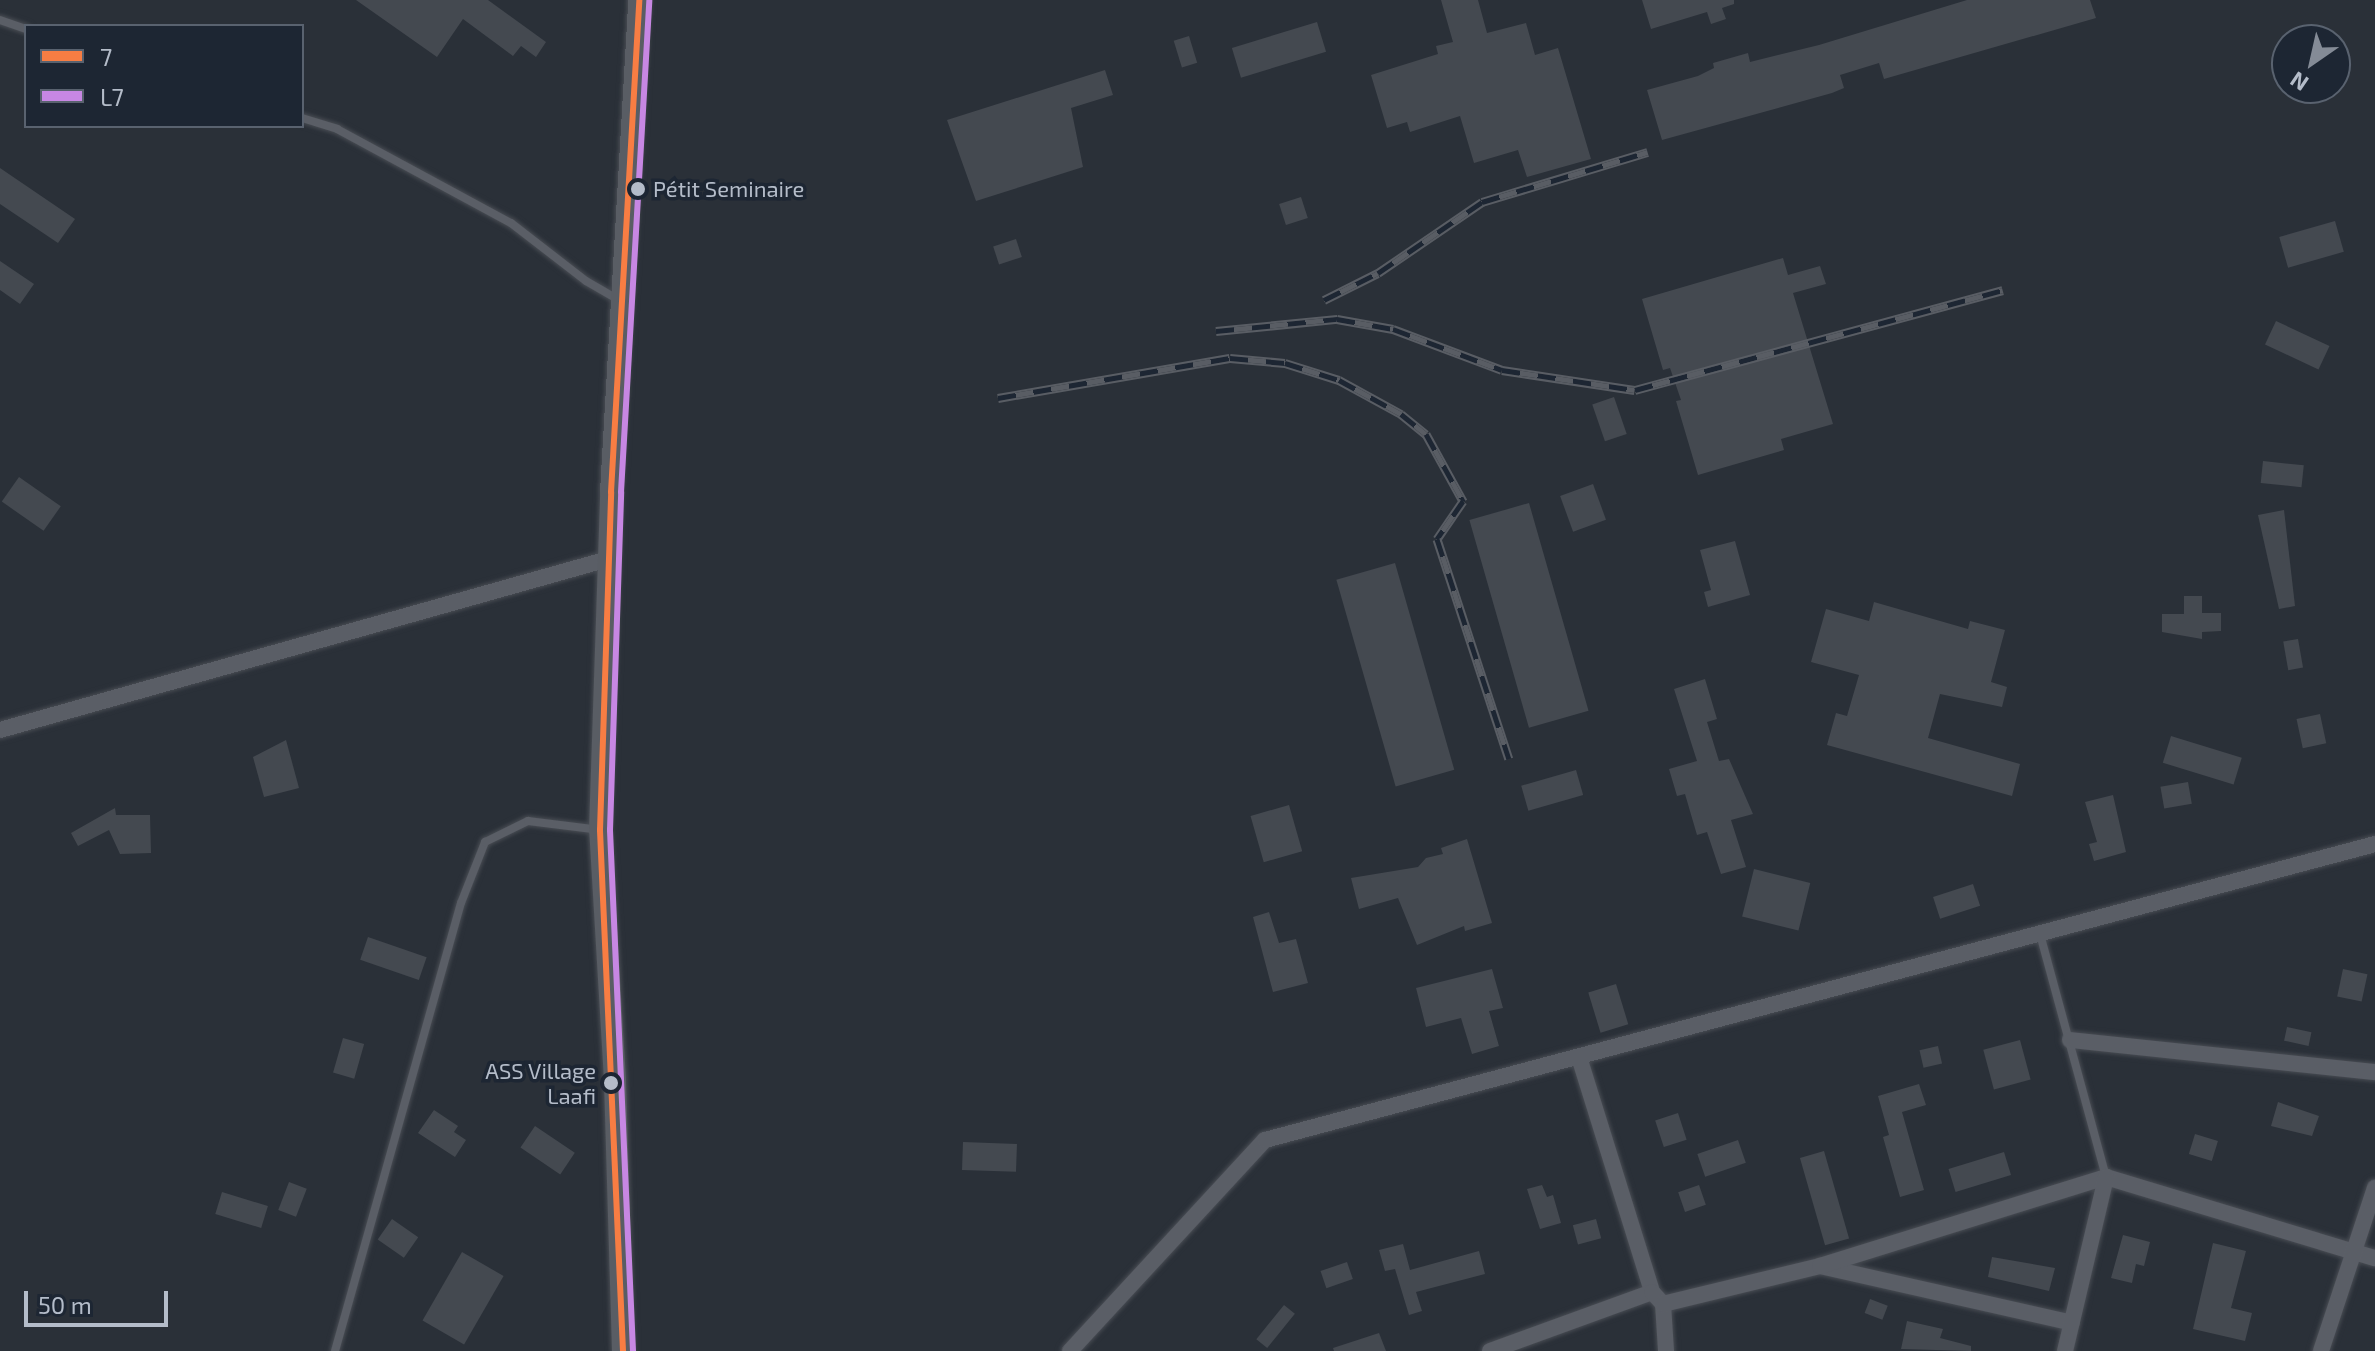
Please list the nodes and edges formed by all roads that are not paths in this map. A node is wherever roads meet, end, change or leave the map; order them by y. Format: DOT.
graph roads {
  1 [pos="639,0"];
  2 [pos="0,20"];
  3 [pos="24,28"];
  4 [pos="304,119"];
  5 [pos="623,302"];
  6 [pos="612,558"];
  7 [pos="0,730"];
  8 [pos="600,830"];
  9 [pos="2375,844"];
  10 [pos="2040,934"];
  11 [pos="2070,1040"];
  12 [pos="1579,1057"];
  13 [pos="2375,1072"];
  14 [pos="2106,1177"];
  15 [pos="2375,1188"];
  16 [pos="2356,1254"];
  17 [pos="2375,1258"];
  18 [pos="1820,1266"];
  19 [pos="1657,1298"];
  20 [pos="2072,1323"];
  21 [pos="1518,1341"];
  22 [pos="335,1351"];
  23 [pos="623,1351"];
  24 [pos="1070,1351"];
  25 [pos="1490,1351"];
  26 [pos="1498,1351"];
  27 [pos="1666,1351"];
  28 [pos="2065,1351"];
  29 [pos="2321,1351"];
  1 -- 5 [label="street"];
  2 -- 3 [label="lane"];
  4 -- 5 [label="lane"];
  5 -- 6 [label="street"];
  6 -- 7 [label="street"];
  6 -- 8 [label="street"];
  8 -- 22 [label="lane"];
  8 -- 23 [label="street"];
  9 -- 10 [label="street"];
  10 -- 11 [label="lane"];
  10 -- 12 [label="street"];
  11 -- 13 [label="street"];
  11 -- 14 [label="lane"];
  12 -- 19 [label="street"];
  12 -- 24 [label="street"];
  14 -- 16 [label="street"];
  14 -- 18 [label="street"];
  14 -- 20 [label="street"];
  15 -- 16 [label="street"];
  16 -- 17 [label="street"];
  16 -- 29 [label="street"];
  18 -- 19 [label="street"];
  18 -- 20 [label="street"];
  19 -- 21 [label="street"];
  19 -- 27 [label="street"];
  20 -- 28 [label="street"];
  21 -- 25 [label="street"];
  21 -- 26 [label="street"];
}
